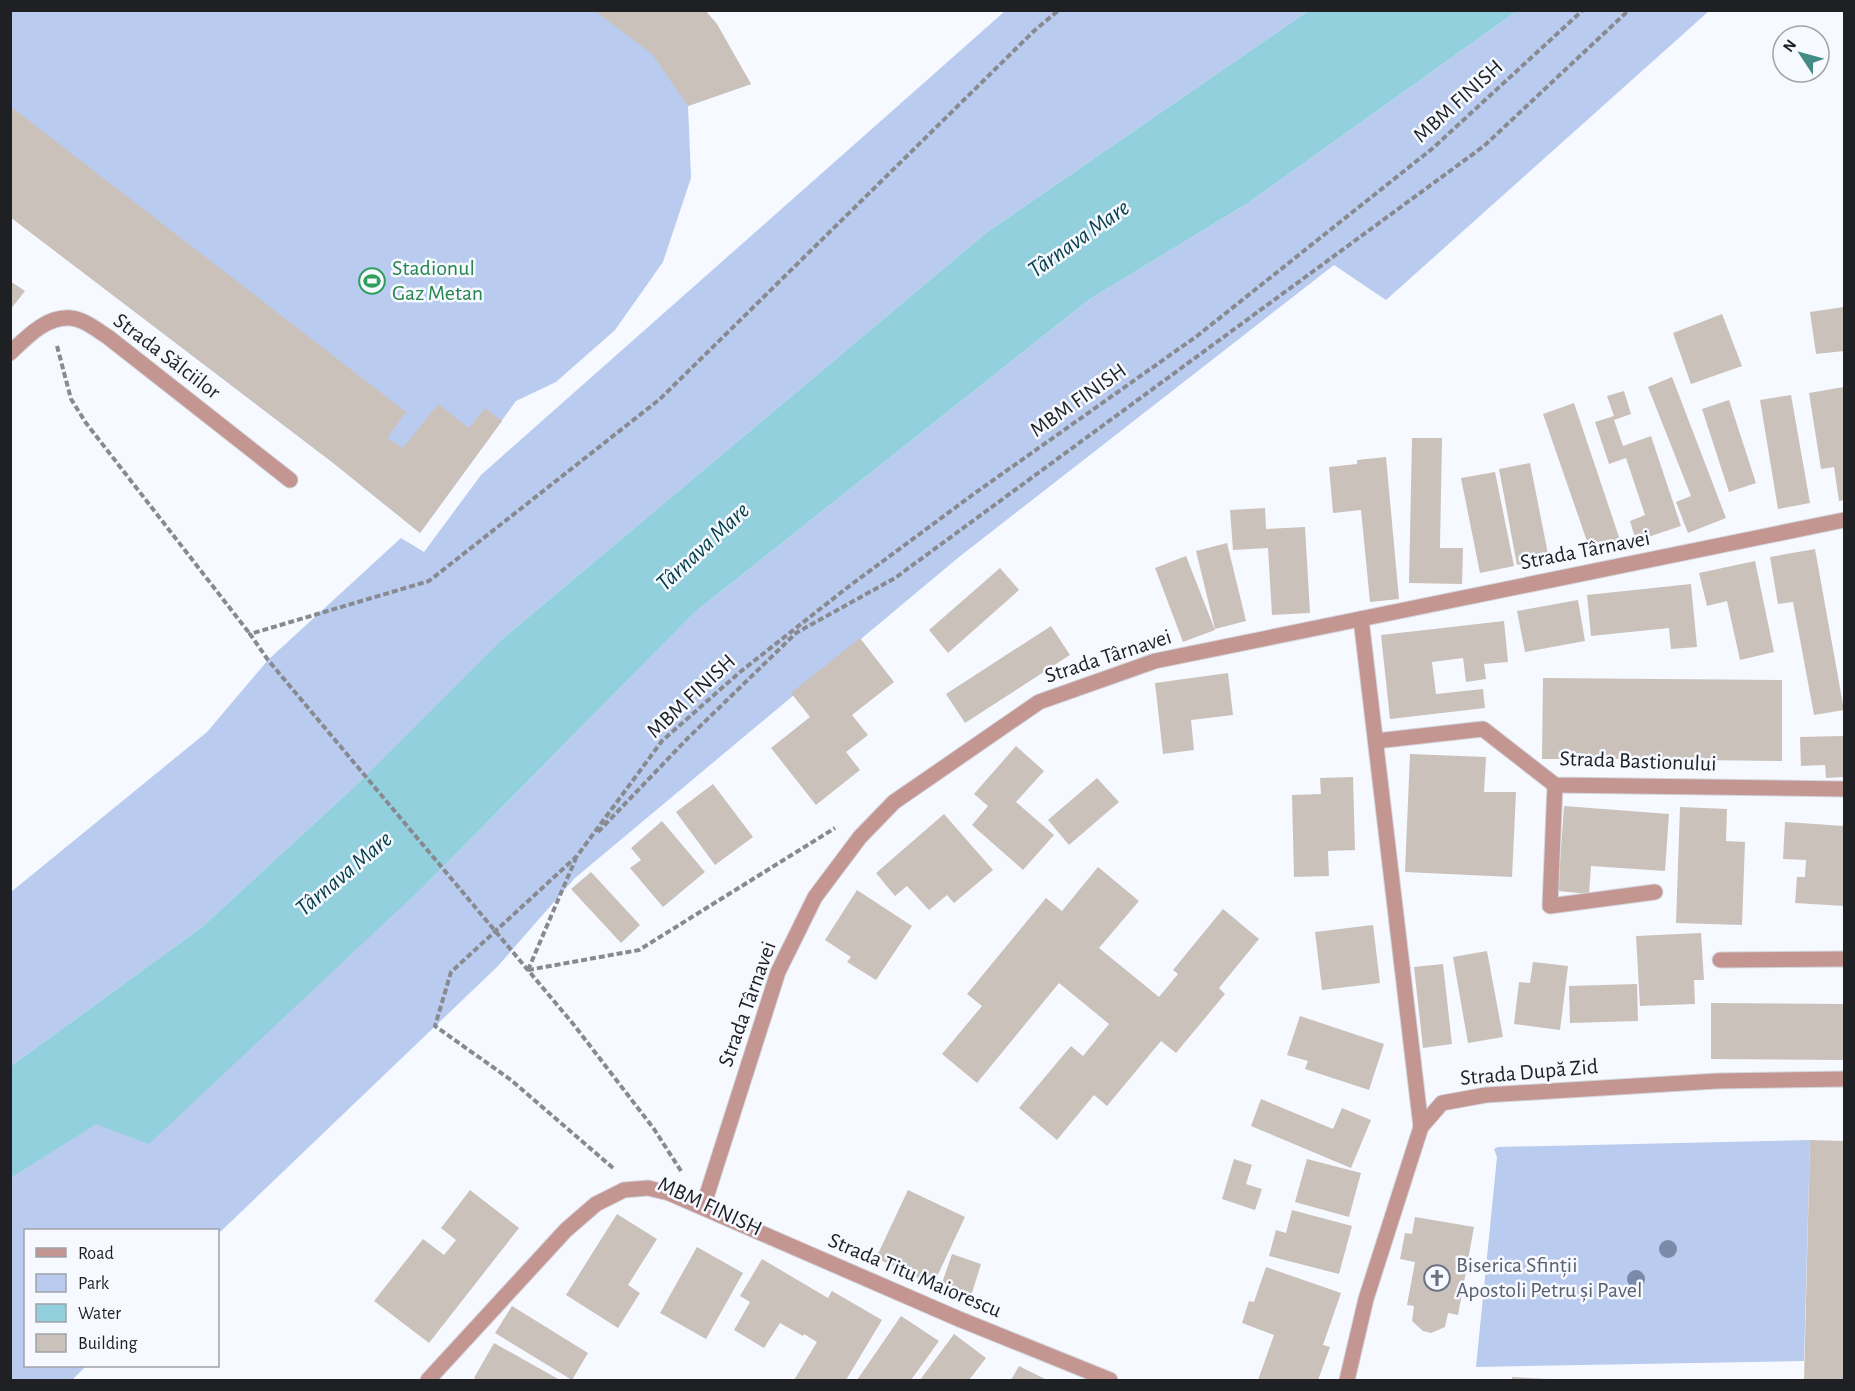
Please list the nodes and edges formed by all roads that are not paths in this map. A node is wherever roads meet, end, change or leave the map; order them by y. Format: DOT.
graph roads {
  1 [pos="10,353"];
  2 [pos="290,480"];
  3 [pos="1845,520"];
  4 [pos="1361,619"];
  5 [pos="1376,741"];
  6 [pos="1555,785"];
  7 [pos="1845,789"];
  8 [pos="1655,892"];
  9 [pos="1845,959"];
  10 [pos="1720,960"];
  11 [pos="1845,1079"];
  12 [pos="1421,1127"];
  13 [pos="703,1208"];
  14 [pos="428,1380"];
  15 [pos="1110,1380"];
  16 [pos="1347,1380"];
  1 -- 2 [label="street, Strada Sălciilor"];
  3 -- 4 [label="street, Strada Târnavei"];
  4 -- 5 [label="street"];
  4 -- 13 [label="street, Strada Târnavei"];
  5 -- 6 [label="street, Strada Bastionului"];
  5 -- 12 [label="street"];
  6 -- 7 [label="street, Strada Bastionului"];
  6 -- 8 [label="street"];
  9 -- 10 [label="street"];
  11 -- 12 [label="street, Strada După Zid"];
  12 -- 16 [label="street, Strada După Zid"];
  13 -- 14 [label="street, Strada Titu Maiorescu"];
  13 -- 15 [label="street, Strada Titu Maiorescu"];
}
